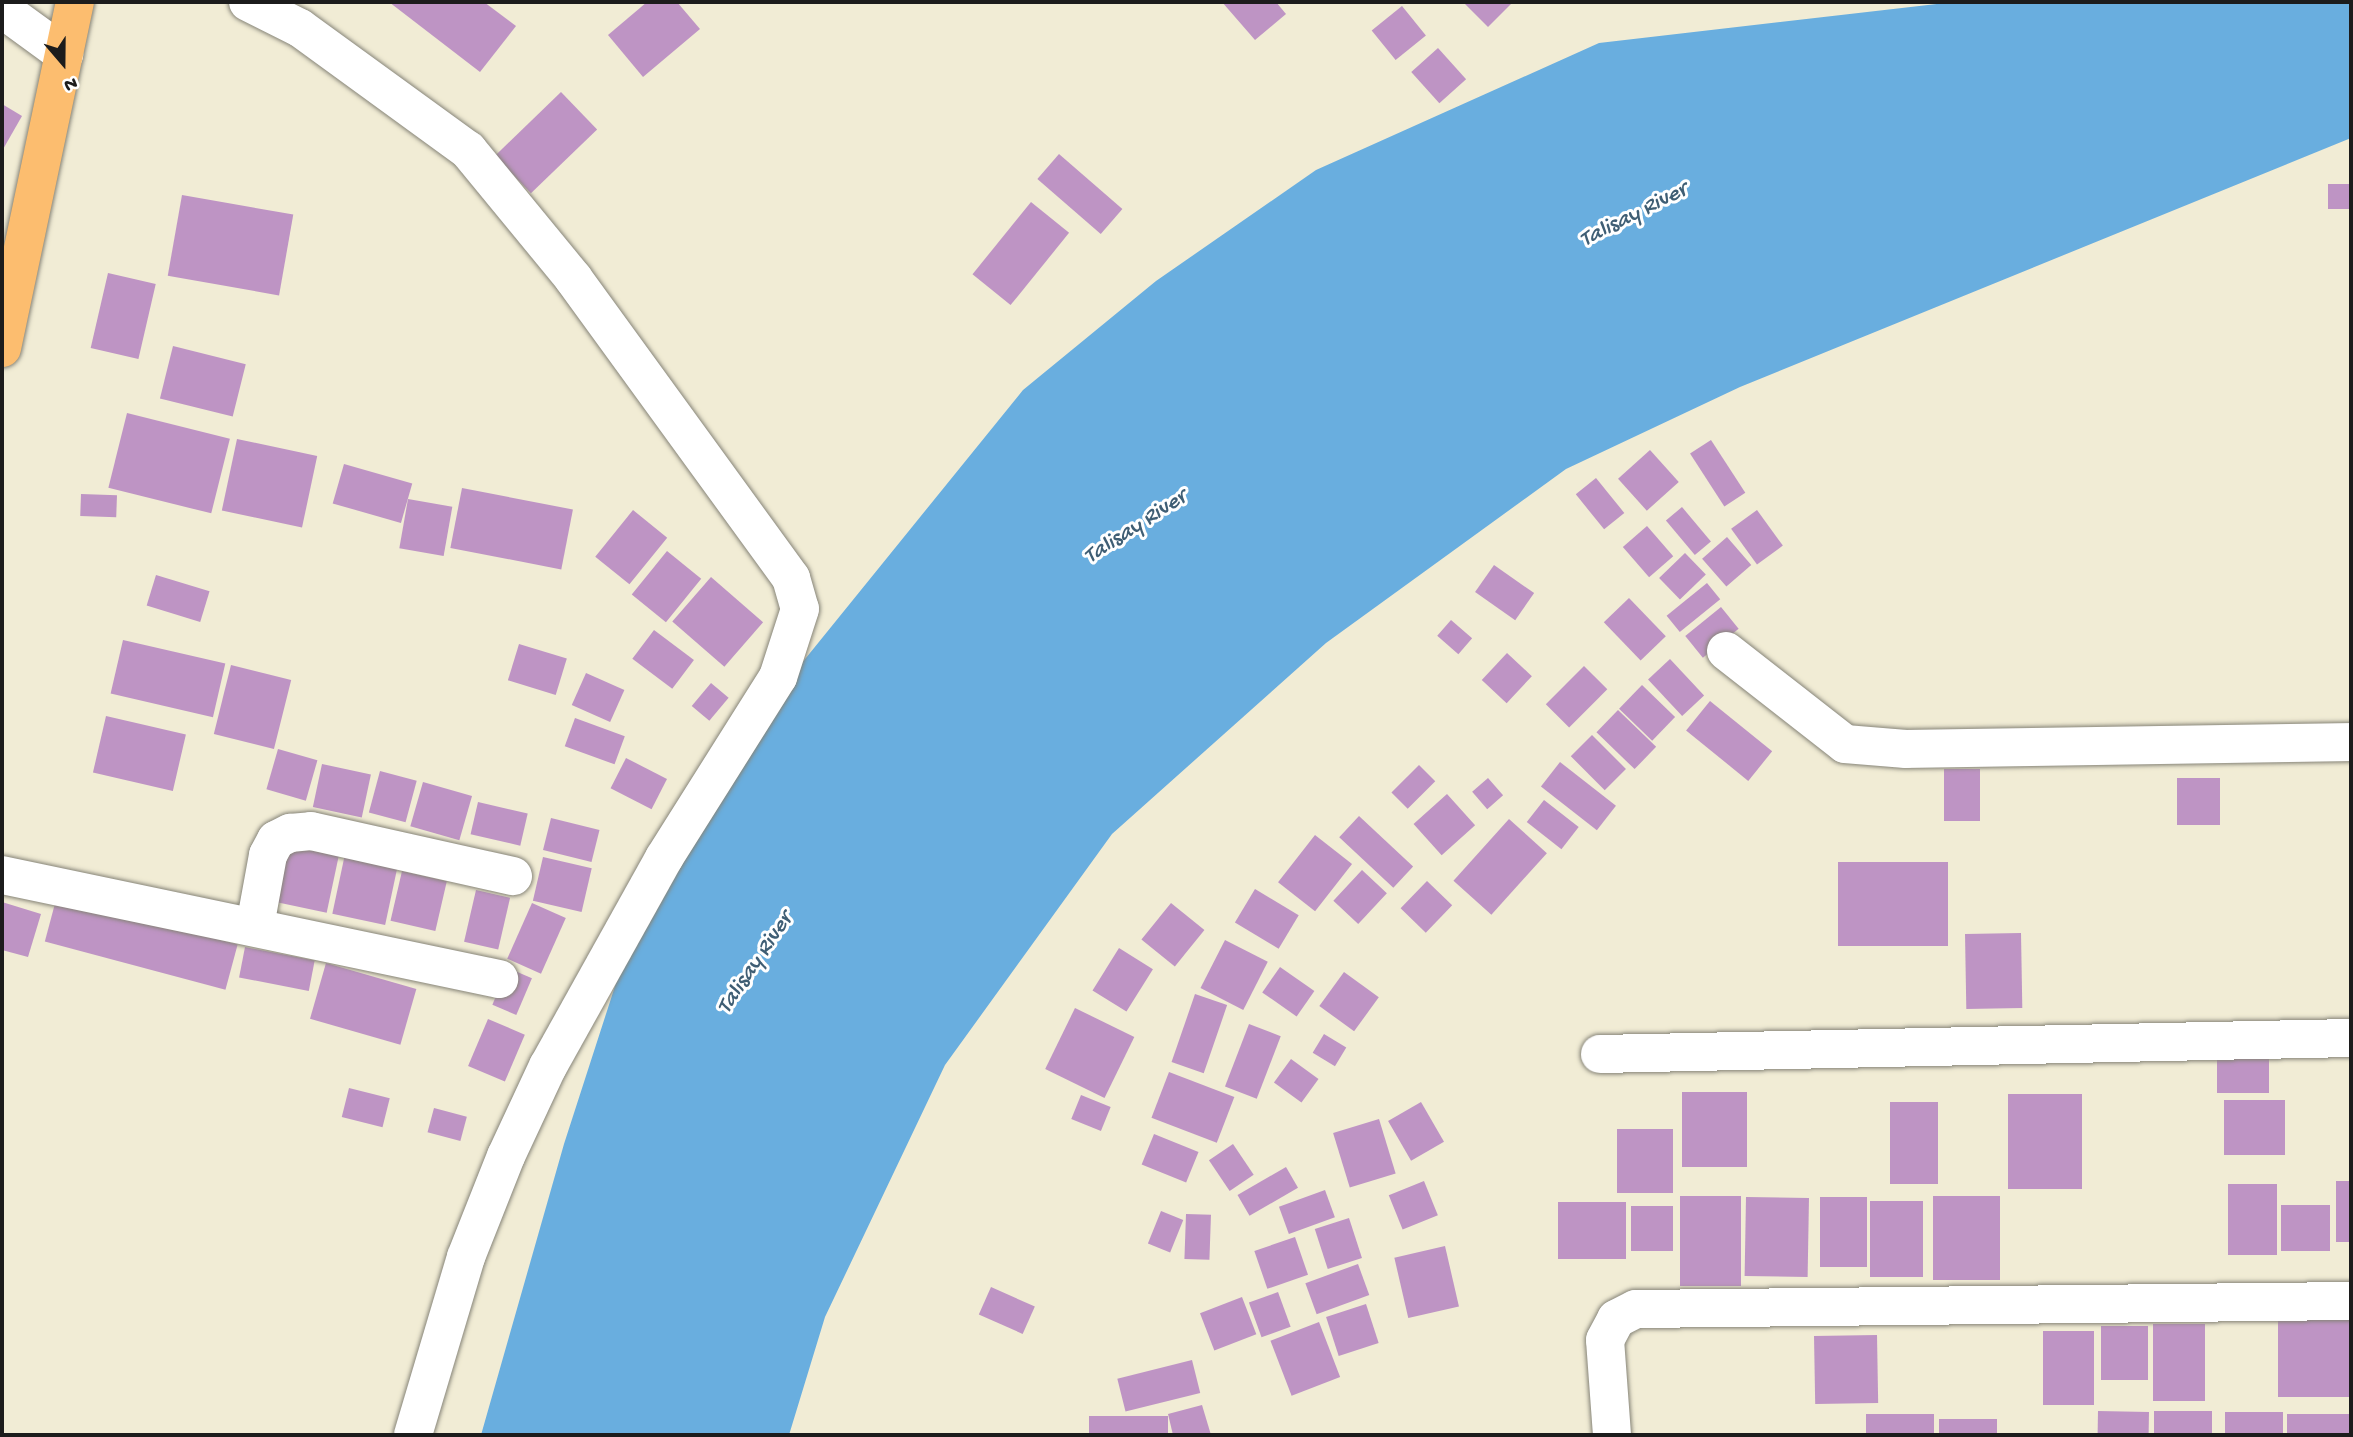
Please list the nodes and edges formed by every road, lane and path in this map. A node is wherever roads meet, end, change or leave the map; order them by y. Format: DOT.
graph roads {
  1 [pos="75,2"];
  2 [pos="248,2"];
  3 [pos="2,9"];
  4 [pos="64,54"];
  5 [pos="6,307"];
  6 [pos="2,348"];
  7 [pos="1726,651"];
  8 [pos="2351,742"];
  9 [pos="2,876"];
  10 [pos="513,876"];
  11 [pos="255,926"];
  12 [pos="499,979"];
  13 [pos="2351,1038"];
  14 [pos="1600,1054"];
  15 [pos="2351,1301"];
  16 [pos="413,1435"];
  17 [pos="1612,1435"];
  1 -- 4 [label="main road"];
  2 -- 16 [label="street"];
  3 -- 4 [label="street"];
  4 -- 5 [label="main road"];
  5 -- 6 [label="main road"];
  7 -- 8 [label="street"];
  9 -- 11 [label="street"];
  10 -- 11 [label="street"];
  11 -- 12 [label="street"];
  13 -- 14 [label="street"];
  15 -- 17 [label="street"];
}
